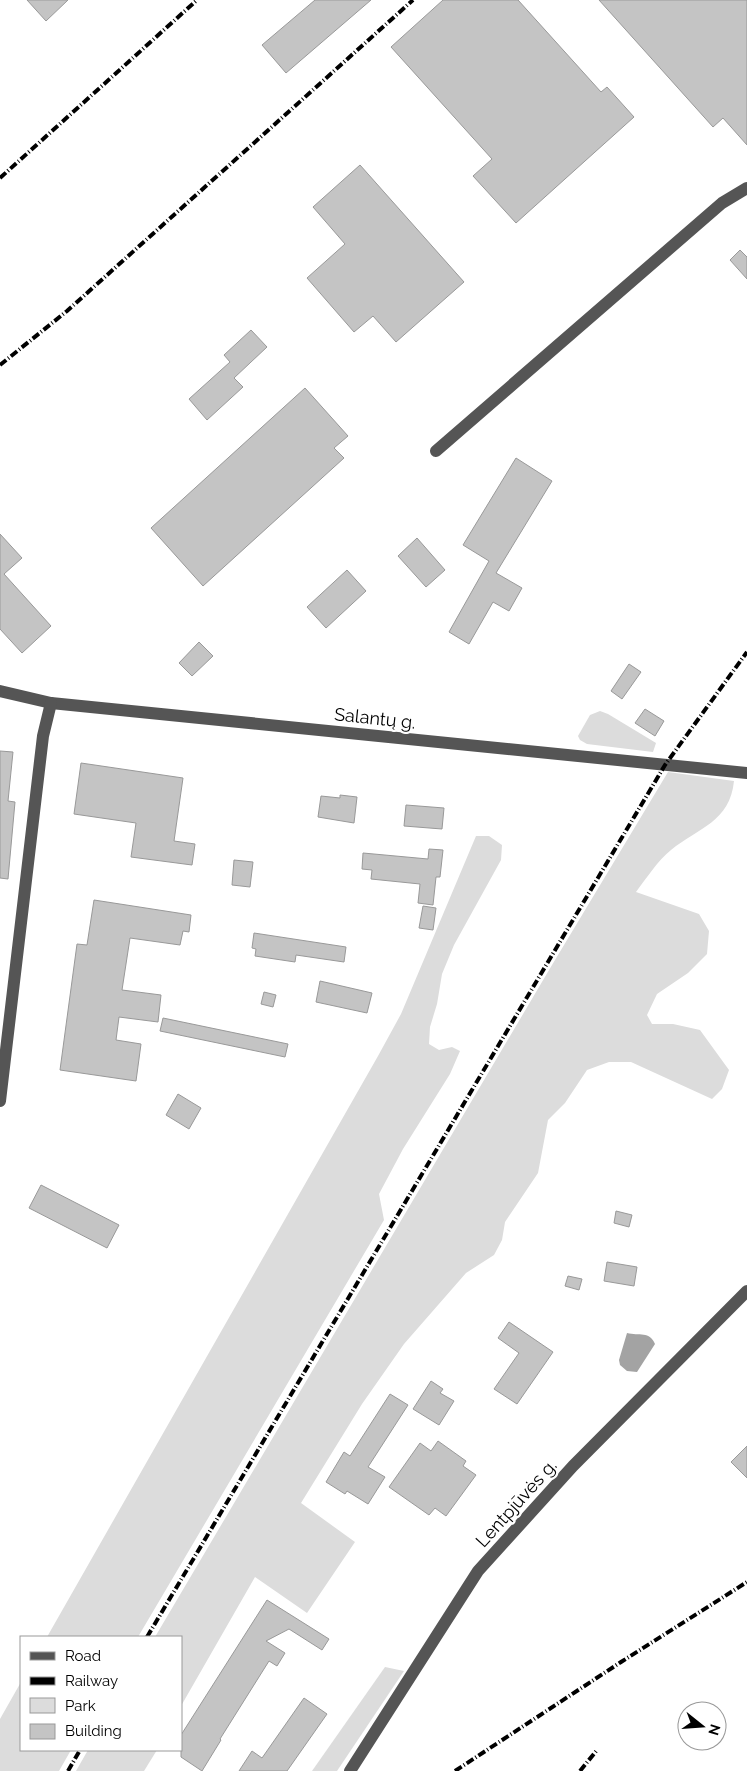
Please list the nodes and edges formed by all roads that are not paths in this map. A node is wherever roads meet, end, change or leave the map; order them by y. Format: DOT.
graph roads {
  1 [pos="747,188"];
  2 [pos="436,451"];
  3 [pos="0,691"];
  4 [pos="51,703"];
  5 [pos="747,773"];
  6 [pos="0,1101"];
  7 [pos="747,1291"];
  8 [pos="350,1771"];
  1 -- 2 [label="street"];
  3 -- 4 [label="street, Salantų g."];
  4 -- 5 [label="street, Salantų g."];
  4 -- 6 [label="street"];
  7 -- 8 [label="street, Lentpjūvės g."];
}
